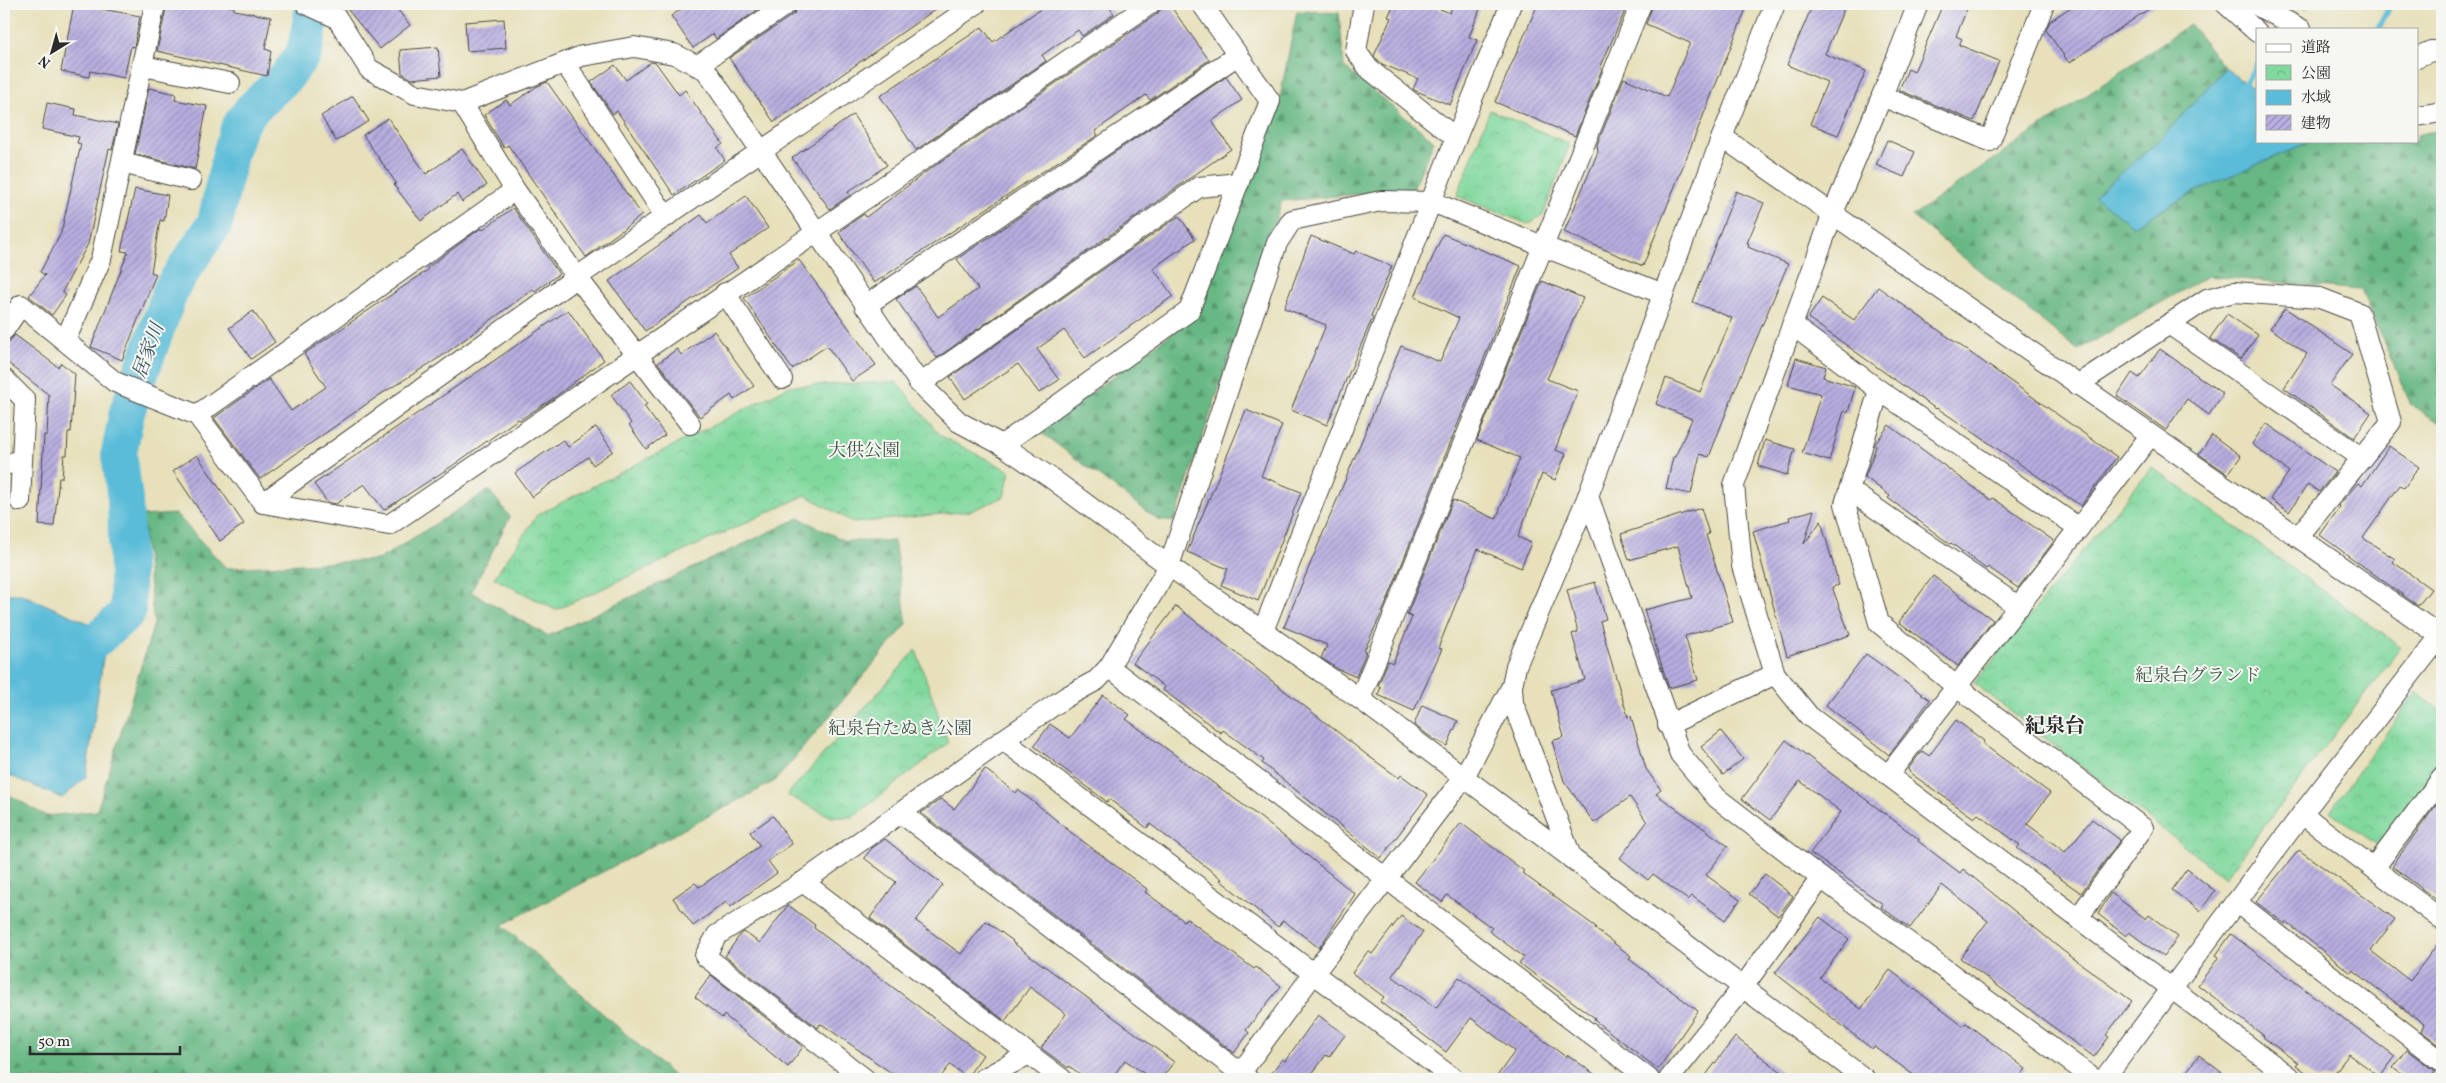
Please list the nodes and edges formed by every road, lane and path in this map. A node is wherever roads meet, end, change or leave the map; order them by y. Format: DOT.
graph roads {
  1 [pos="155,4"];
  2 [pos="306,4"];
  3 [pos="787,4"];
  4 [pos="976,4"];
  5 [pos="1150,4"];
  6 [pos="1202,4"];
  7 [pos="1364,4"];
  8 [pos="1511,4"];
  9 [pos="1641,4"];
  10 [pos="1776,4"];
  11 [pos="1918,4"];
  12 [pos="2044,4"];
  13 [pos="2226,4"];
  14 [pos="2254,4"];
  15 [pos="2299,28"];
  16 [pos="2256,31"];
  17 [pos="2442,52"];
  18 [pos="1238,55"];
  19 [pos="2418,57"];
  20 [pos="565,63"];
  21 [pos="143,66"];
  22 [pos="697,66"];
  23 [pos="230,83"];
  24 [pos="1882,96"];
  25 [pos="462,103"];
  26 [pos="2442,112"];
  27 [pos="2418,116"];
  28 [pos="1456,138"];
  29 [pos="1722,138"];
  30 [pos="762,152"];
  31 [pos="122,163"];
  32 [pos="191,180"];
  33 [pos="1239,182"];
  34 [pos="514,190"];
  35 [pos="1432,202"];
  36 [pos="1833,213"];
  37 [pos="666,217"];
  38 [pos="815,233"];
  39 [pos="1542,246"];
  40 [pos="577,277"];
  41 [pos="725,293"];
  42 [pos="1663,294"];
  43 [pos="865,306"];
  44 [pos="2169,324"];
  45 [pos="1792,325"];
  46 [pos="4,330"];
  47 [pos="65,341"];
  48 [pos="636,354"];
  49 [pos="782,378"];
  50 [pos="4,379"];
  51 [pos="920,384"];
  52 [pos="2077,385"];
  53 [pos="1879,390"];
  54 [pos="197,415"];
  55 [pos="690,424"];
  56 [pos="2150,436"];
  57 [pos="1002,445"];
  58 [pos="2362,458"];
  59 [pos="13,462"];
  60 [pos="1849,490"];
  61 [pos="1588,496"];
  62 [pos="20,501"];
  63 [pos="263,502"];
  64 [pos="2079,528"];
  65 [pos="2298,537"];
  66 [pos="1169,566"];
  67 [pos="2019,607"];
  68 [pos="1263,631"];
  69 [pos="2442,636"];
  70 [pos="1109,667"];
  71 [pos="1775,674"];
  72 [pos="1512,686"];
  73 [pos="1957,687"];
  74 [pos="1360,699"];
  75 [pos="1668,725"];
  76 [pos="1003,740"];
  77 [pos="1889,774"];
  78 [pos="1464,777"];
  79 [pos="2442,778"];
  80 [pos="900,813"];
  81 [pos="2302,814"];
  82 [pos="1572,859"];
  83 [pos="2374,868"];
  84 [pos="1386,878"];
  85 [pos="1821,878"];
  86 [pos="803,882"];
  87 [pos="2236,902"];
  88 [pos="2078,918"];
  89 [pos="2442,920"];
  90 [pos="1314,973"];
  91 [pos="1743,987"];
  92 [pos="2171,987"];
  93 [pos="1028,1054"];
  94 [pos="2442,1062"];
  95 [pos="1242,1077"];
  96 [pos="865,1079"];
  97 [pos="983,1079"];
  98 [pos="1062,1079"];
  99 [pos="1454,1079"];
  100 [pos="1649,1079"];
  101 [pos="1669,1079"];
  102 [pos="1865,1079"];
  103 [pos="2094,1079"];
  104 [pos="2104,1079"];
  105 [pos="2292,1079"];
  1 -- 21 [label="street"];
  2 -- 25 [label="street"];
  3 -- 22 [label="street"];
  4 -- 30 [label="street"];
  5 -- 38 [label="street"];
  6 -- 18 [label="street"];
  7 -- 28 [label="street"];
  8 -- 28 [label="street"];
  9 -- 39 [label="street"];
  10 -- 29 [label="street"];
  11 -- 24 [label="street"];
  12 -- 24 [label="street"];
  13 -- 16 [label="street"];
  14 -- 15 [label="street"];
  17 -- 19 [label="street"];
  18 -- 33 [label="street"];
  18 -- 43 [label="street"];
  20 -- 22 [label="street"];
  20 -- 25 [label="street"];
  20 -- 37 [label="street"];
  21 -- 23 [label="street"];
  21 -- 31 [label="street"];
  22 -- 30 [label="street"];
  24 -- 36 [label="street"];
  25 -- 34 [label="street"];
  26 -- 27 [label="street"];
  28 -- 35 [label="street"];
  29 -- 36 [label="street"];
  29 -- 42 [label="street"];
  30 -- 37 [label="street"];
  30 -- 38 [label="street"];
  31 -- 32 [label="street"];
  31 -- 47 [label="street"];
  33 -- 51 [label="street"];
  33 -- 57 [label="street"];
  34 -- 40 [label="street"];
  34 -- 54 [label="street"];
  35 -- 39 [label="street"];
  35 -- 66 [label="street"];
  35 -- 68 [label="street"];
  36 -- 45 [label="street"];
  36 -- 52 [label="street"];
  37 -- 40 [label="street"];
  38 -- 41 [label="street"];
  38 -- 43 [label="street"];
  39 -- 42 [label="street"];
  39 -- 74 [label="street"];
  40 -- 48 [label="street"];
  40 -- 63 [label="street"];
  41 -- 48 [label="street"];
  41 -- 49 [label="street"];
  42 -- 61 [label="street"];
  43 -- 51 [label="street"];
  44 -- 52 [label="street"];
  44 -- 58 [label="street"];
  44 -- 58 [label="street"];
  45 -- 53 [label="street"];
  45 -- 71 [label="street"];
  46 -- 47 [label="street"];
  47 -- 54 [label="street"];
  48 -- 55 [label="street"];
  48 -- 63 [label="street"];
  50 -- 59 [label="street"];
  51 -- 57 [label="street"];
  52 -- 56 [label="street"];
  53 -- 60 [label="street"];
  53 -- 64 [label="street"];
  54 -- 63 [label="street"];
  56 -- 64 [label="street"];
  56 -- 65 [label="street"];
  57 -- 66 [label="street"];
  58 -- 65 [label="street"];
  59 -- 62 [label="street"];
  60 -- 67 [label="street"];
  60 -- 73 [label="street"];
  61 -- 72 [label="street"];
  61 -- 75 [label="street"];
  64 -- 67 [label="street"];
  65 -- 69 [label="street"];
  66 -- 68 [label="street"];
  66 -- 70 [label="street"];
  67 -- 73 [label="street"];
  68 -- 74 [label="street"];
  69 -- 81 [label="street"];
  70 -- 76 [label="street"];
  70 -- 84 [label="street"];
  71 -- 75 [label="street"];
  71 -- 77 [label="street"];
  72 -- 78 [label="street"];
  72 -- 82 [label="street"];
  73 -- 77 [label="street"];
  73 -- 88 [label="street"];
  74 -- 78 [label="street"];
  75 -- 85 [label="street"];
  76 -- 80 [label="street"];
  76 -- 90 [label="street"];
  77 -- 88 [label="street"];
  78 -- 82 [label="street"];
  78 -- 84 [label="street"];
  79 -- 83 [label="street"];
  80 -- 86 [label="street"];
  80 -- 95 [label="street"];
  81 -- 83 [label="street"];
  81 -- 87 [label="street"];
  82 -- 91 [label="street"];
  83 -- 89 [label="street"];
  84 -- 90 [label="street"];
  84 -- 100 [label="street"];
  85 -- 91 [label="street"];
  85 -- 103 [label="street"];
  86 -- 93 [label="street"];
  86 -- 96 [label="street"];
  87 -- 92 [label="street"];
  87 -- 94 [label="street"];
  88 -- 92 [label="street"];
  90 -- 95 [label="street"];
  90 -- 99 [label="street"];
  91 -- 101 [label="street"];
  91 -- 102 [label="street"];
  92 -- 104 [label="street"];
  92 -- 105 [label="street"];
  93 -- 97 [label="street"];
  93 -- 98 [label="street"];
}
